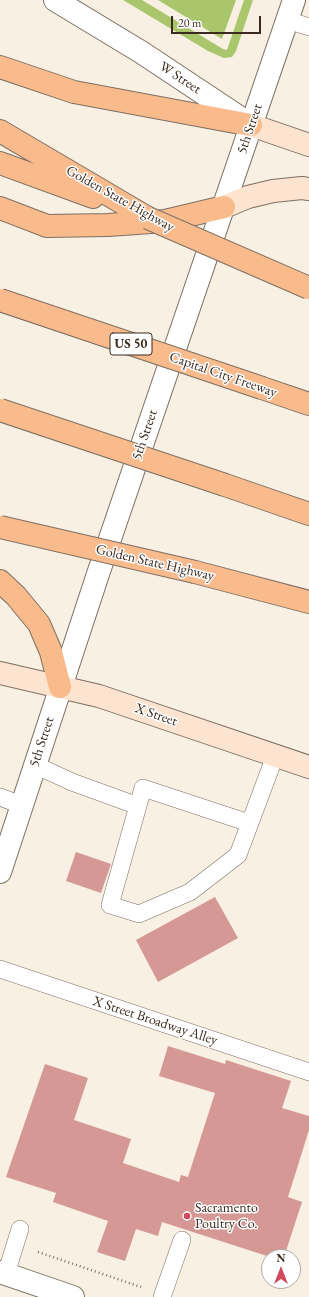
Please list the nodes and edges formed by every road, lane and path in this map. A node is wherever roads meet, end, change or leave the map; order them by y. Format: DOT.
graph roads {
  1 [pos="55,0"];
  2 [pos="290,10"];
  3 [pos="309,27"];
  4 [pos="0,67"];
  5 [pos="251,125"];
  6 [pos="0,131"];
  7 [pos="309,145"];
  8 [pos="0,163"];
  9 [pos="309,189"];
  10 [pos="224,207"];
  11 [pos="0,208"];
  12 [pos="148,218"];
  13 [pos="309,288"];
  14 [pos="0,300"];
  15 [pos="309,404"];
  16 [pos="0,410"];
  17 [pos="309,514"];
  18 [pos="0,528"];
  19 [pos="0,581"];
  20 [pos="309,602"];
  21 [pos="0,672"];
  22 [pos="60,686"];
  23 [pos="275,756"];
  24 [pos="35,765"];
  25 [pos="309,767"];
  26 [pos="0,797"];
  27 [pos="21,805"];
  28 [pos="138,806"];
  29 [pos="249,823"];
  30 [pos="0,872"];
  31 [pos="0,969"];
  32 [pos="309,1072"];
  33 [pos="18,1237"];
  34 [pos="182,1240"];
  35 [pos="3,1273"];
  36 [pos="163,1296"];
  37 [pos="73,1297"];
  1 -- 5 [label="street, W Street"];
  2 -- 3 [label="lane"];
  2 -- 5 [label="street, 5th Street"];
  4 -- 5 [label="highway"];
  5 -- 7 [label="main road, W Street"];
  5 -- 10 [label="street, 5th Street"];
  6 -- 12 [label="highway, Golden State Highway"];
  8 -- 12 [label="highway"];
  9 -- 10 [label="main road"];
  10 -- 11 [label="highway"];
  10 -- 22 [label="street, 5th Street"];
  12 -- 13 [label="highway, Golden State Highway, bridge"];
  14 -- 15 [label="highway, Capital City Freeway / US 50, bridge"];
  16 -- 17 [label="highway, bridge"];
  18 -- 20 [label="highway, Golden State Highway, bridge"];
  19 -- 22 [label="highway"];
  21 -- 22 [label="main road, X Street"];
  22 -- 23 [label="main road, X Street"];
  22 -- 24 [label="street, 5th Street"];
  23 -- 25 [label="main road, X Street"];
  23 -- 29 [label="lane"];
  24 -- 27 [label="street, 5th Street"];
  24 -- 28 [label="lane"];
  26 -- 27 [label="lane"];
  27 -- 30 [label="street, 5th Street"];
  28 -- 29 [label="lane"];
  28 -- 29 [label="lane"];
  31 -- 32 [label="lane, X Street Broadway Alley"];
  33 -- 35 [label="lane"];
  33 -- 36 [label="path"];
  34 -- 36 [label="lane"];
  35 -- 37 [label="street"];
}
